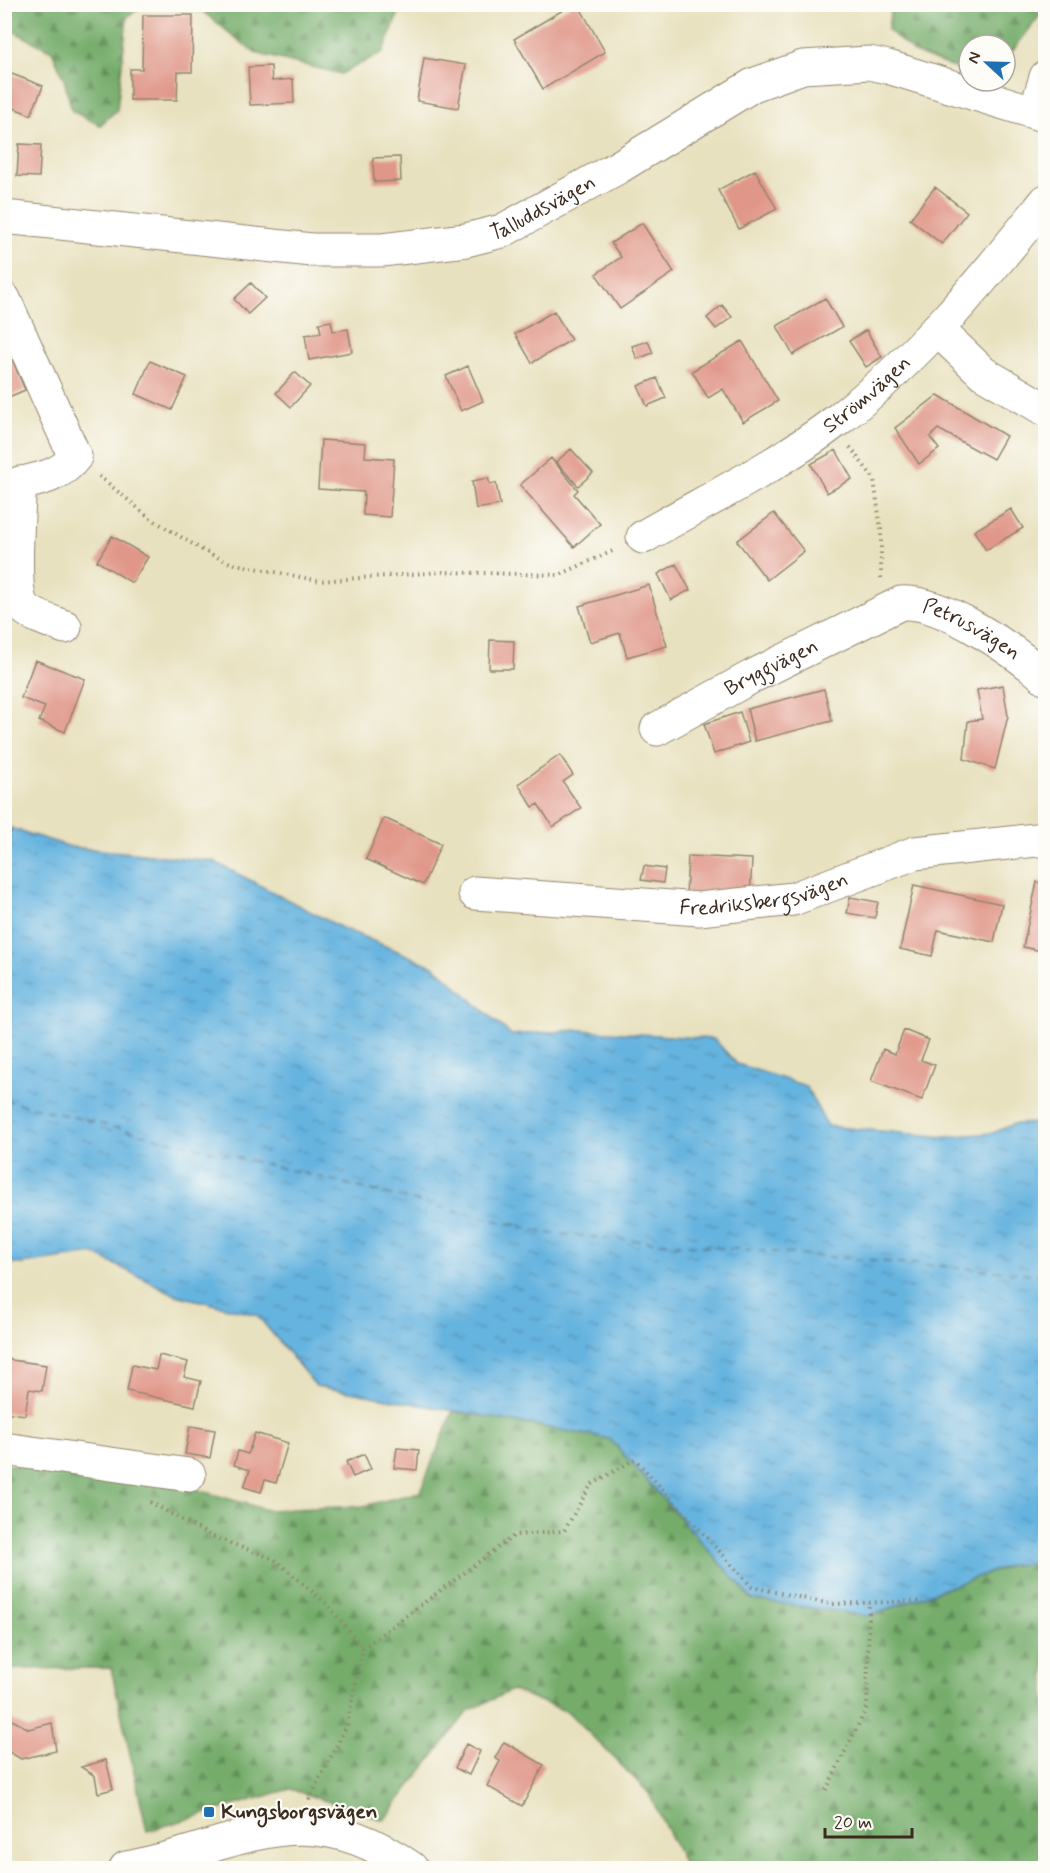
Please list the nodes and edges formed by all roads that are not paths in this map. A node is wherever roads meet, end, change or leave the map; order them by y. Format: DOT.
graph roads {
  1 [pos="1046,77"];
  2 [pos="1046,114"];
  3 [pos="1046,201"];
  4 [pos="4,217"];
  5 [pos="4,299"];
  6 [pos="937,329"];
  7 [pos="1046,410"];
  8 [pos="12,485"];
  9 [pos="643,537"];
  10 [pos="896,606"];
  11 [pos="65,627"];
  12 [pos="1046,678"];
  13 [pos="657,729"];
  14 [pos="1046,838"];
  15 [pos="475,893"];
  16 [pos="4,1449"];
  17 [pos="189,1475"];
  18 [pos="126,1869"];
  19 [pos="411,1869"];
  1 -- 2 [label="street"];
  2 -- 4 [label="street, Talluddsvägen"];
  3 -- 6 [label="street, Strömvägen"];
  5 -- 8 [label="street"];
  6 -- 7 [label="street"];
  6 -- 9 [label="street, Strömvägen"];
  8 -- 11 [label="street"];
  10 -- 12 [label="street, Petrusvägen"];
  10 -- 13 [label="street, Bryggvägen"];
  14 -- 15 [label="street, Fredriksbergsvägen"];
  16 -- 17 [label="street"];
  18 -- 19 [label="street"];
}
